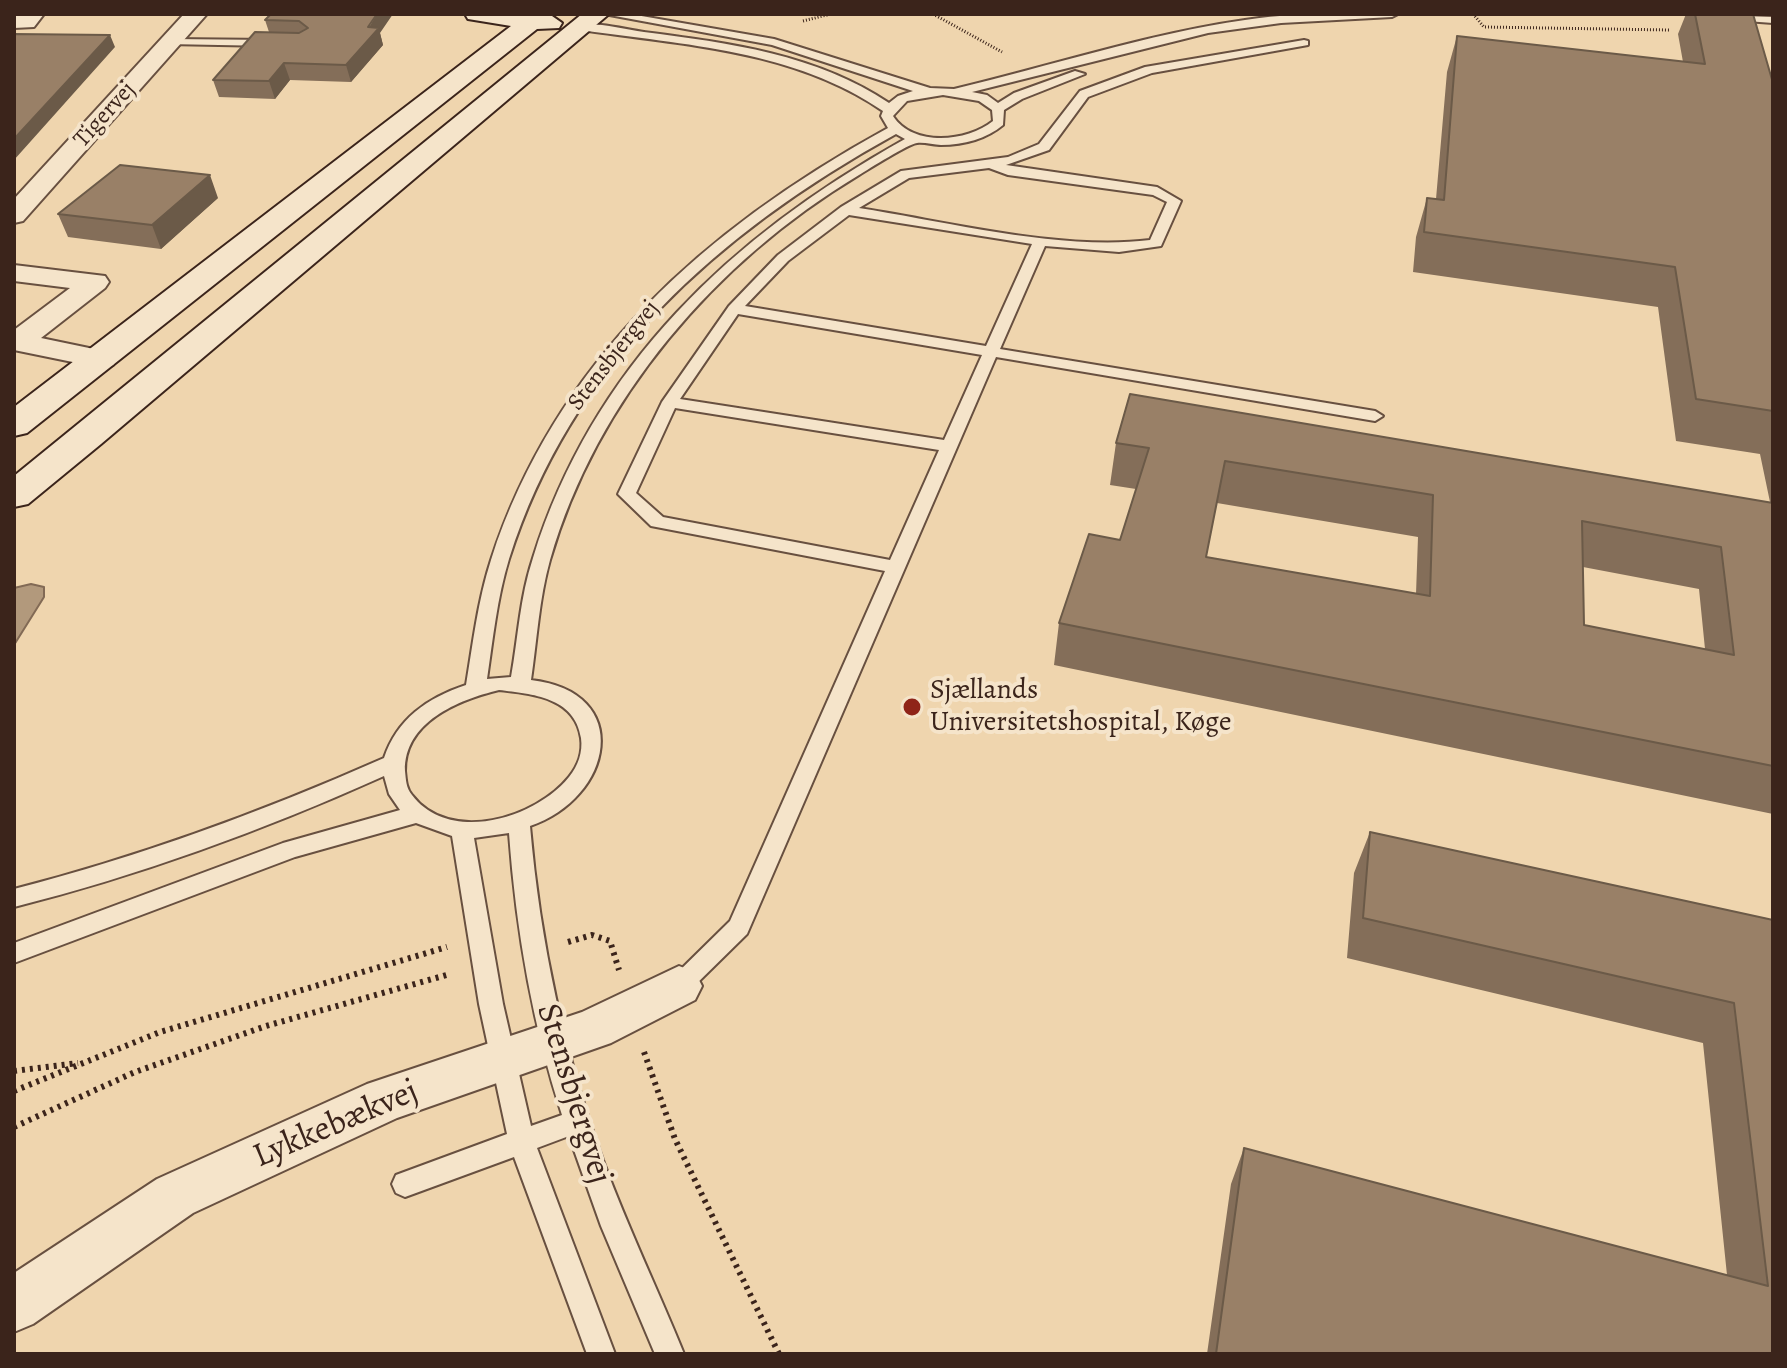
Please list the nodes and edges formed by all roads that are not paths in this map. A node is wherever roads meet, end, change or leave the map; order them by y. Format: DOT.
graph roads {
  1 [pos="33,14"];
  2 [pos="196,14"];
  3 [pos="477,14"];
  4 [pos="610,14"];
  5 [pos="1392,14"];
  6 [pos="1692,14"];
  7 [pos="562,18"];
  8 [pos="1345,18"];
  9 [pos="1773,20"];
  10 [pos="14,22"];
  11 [pos="171,42"];
  12 [pos="1304,43"];
  13 [pos="289,44"];
  14 [pos="929,92"];
  15 [pos="958,92"];
  16 [pos="889,109"];
  17 [pos="998,109"];
  18 [pos="896,129"];
  19 [pos="916,138"];
  20 [pos="992,164"];
  21 [pos="846,210"];
  22 [pos="14,215"];
  23 [pos="1040,241"];
  24 [pos="14,273"];
  25 [pos="734,309"];
  26 [pos="16,341"];
  27 [pos="991,352"];
  28 [pos="102,359"];
  29 [pos="670,402"];
  30 [pos="1375,416"];
  31 [pos="14,425"];
  32 [pos="949,446"];
  33 [pos="14,495"];
  34 [pos="896,567"];
  35 [pos="520,683"];
  36 [pos="475,688"];
  37 [pos="394,763"];
  38 [pos="417,814"];
  39 [pos="519,823"];
  40 [pos="462,830"];
  41 [pos="14,898"];
  42 [pos="14,953"];
  43 [pos="679,986"];
  44 [pos="553,1044"];
  45 [pos="502,1060"];
  46 [pos="575,1122"];
  47 [pos="522,1143"];
  48 [pos="405,1184"];
  49 [pos="14,1305"];
  50 [pos="601,1354"];
  51 [pos="670,1354"];
  1 -- 10 [label="street"];
  2 -- 11 [label="street, Tigervej"];
  3 -- 7 [label="street"];
  4 -- 14 [label="lane"];
  5 -- 8 [label="lane"];
  6 -- 9 [label="lane"];
  7 -- 16 [label="lane"];
  7 -- 28 [label="street"];
  7 -- 33 [label="street"];
  8 -- 15 [label="lane"];
  8 -- 17 [label="lane"];
  11 -- 13 [label="lane"];
  11 -- 22 [label="street, Tigervej"];
  12 -- 20 [label="lane"];
  14 -- 15 [label="lane"];
  14 -- 16 [label="lane"];
  15 -- 17 [label="lane"];
  16 -- 18 [label="lane"];
  17 -- 19 [label="lane"];
  18 -- 19 [label="lane"];
  18 -- 36 [label="lane, Stensbjergvej"];
  19 -- 35 [label="lane, Stensbjergvej"];
  20 -- 21 [label="lane"];
  20 -- 23 [label="lane"];
  21 -- 23 [label="lane"];
  21 -- 25 [label="lane"];
  23 -- 27 [label="lane"];
  24 -- 26 [label="street"];
  25 -- 27 [label="lane"];
  25 -- 29 [label="lane"];
  26 -- 28 [label="street"];
  27 -- 30 [label="lane"];
  27 -- 32 [label="lane"];
  28 -- 31 [label="street"];
  29 -- 32 [label="lane"];
  29 -- 34 [label="lane"];
  32 -- 34 [label="lane"];
  34 -- 43 [label="lane"];
  35 -- 36 [label="lane"];
  35 -- 39 [label="lane"];
  36 -- 37 [label="lane"];
  37 -- 38 [label="lane"];
  37 -- 41 [label="lane"];
  38 -- 40 [label="lane"];
  38 -- 42 [label="lane"];
  39 -- 40 [label="lane"];
  39 -- 44 [label="lane, Stensbjergvej"];
  40 -- 45 [label="lane, Stensbjergvej"];
  43 -- 44 [label="street, Lykkebækvej"];
  44 -- 45 [label="street, Lykkebækvej"];
  44 -- 46 [label="lane, Stensbjergvej"];
  45 -- 47 [label="lane, Stensbjergvej"];
  45 -- 49 [label="street, Lykkebækvej"];
  46 -- 47 [label="lane"];
  46 -- 51 [label="lane, Stensbjergvej"];
  47 -- 48 [label="lane"];
  47 -- 50 [label="lane, Stensbjergvej"];
}
